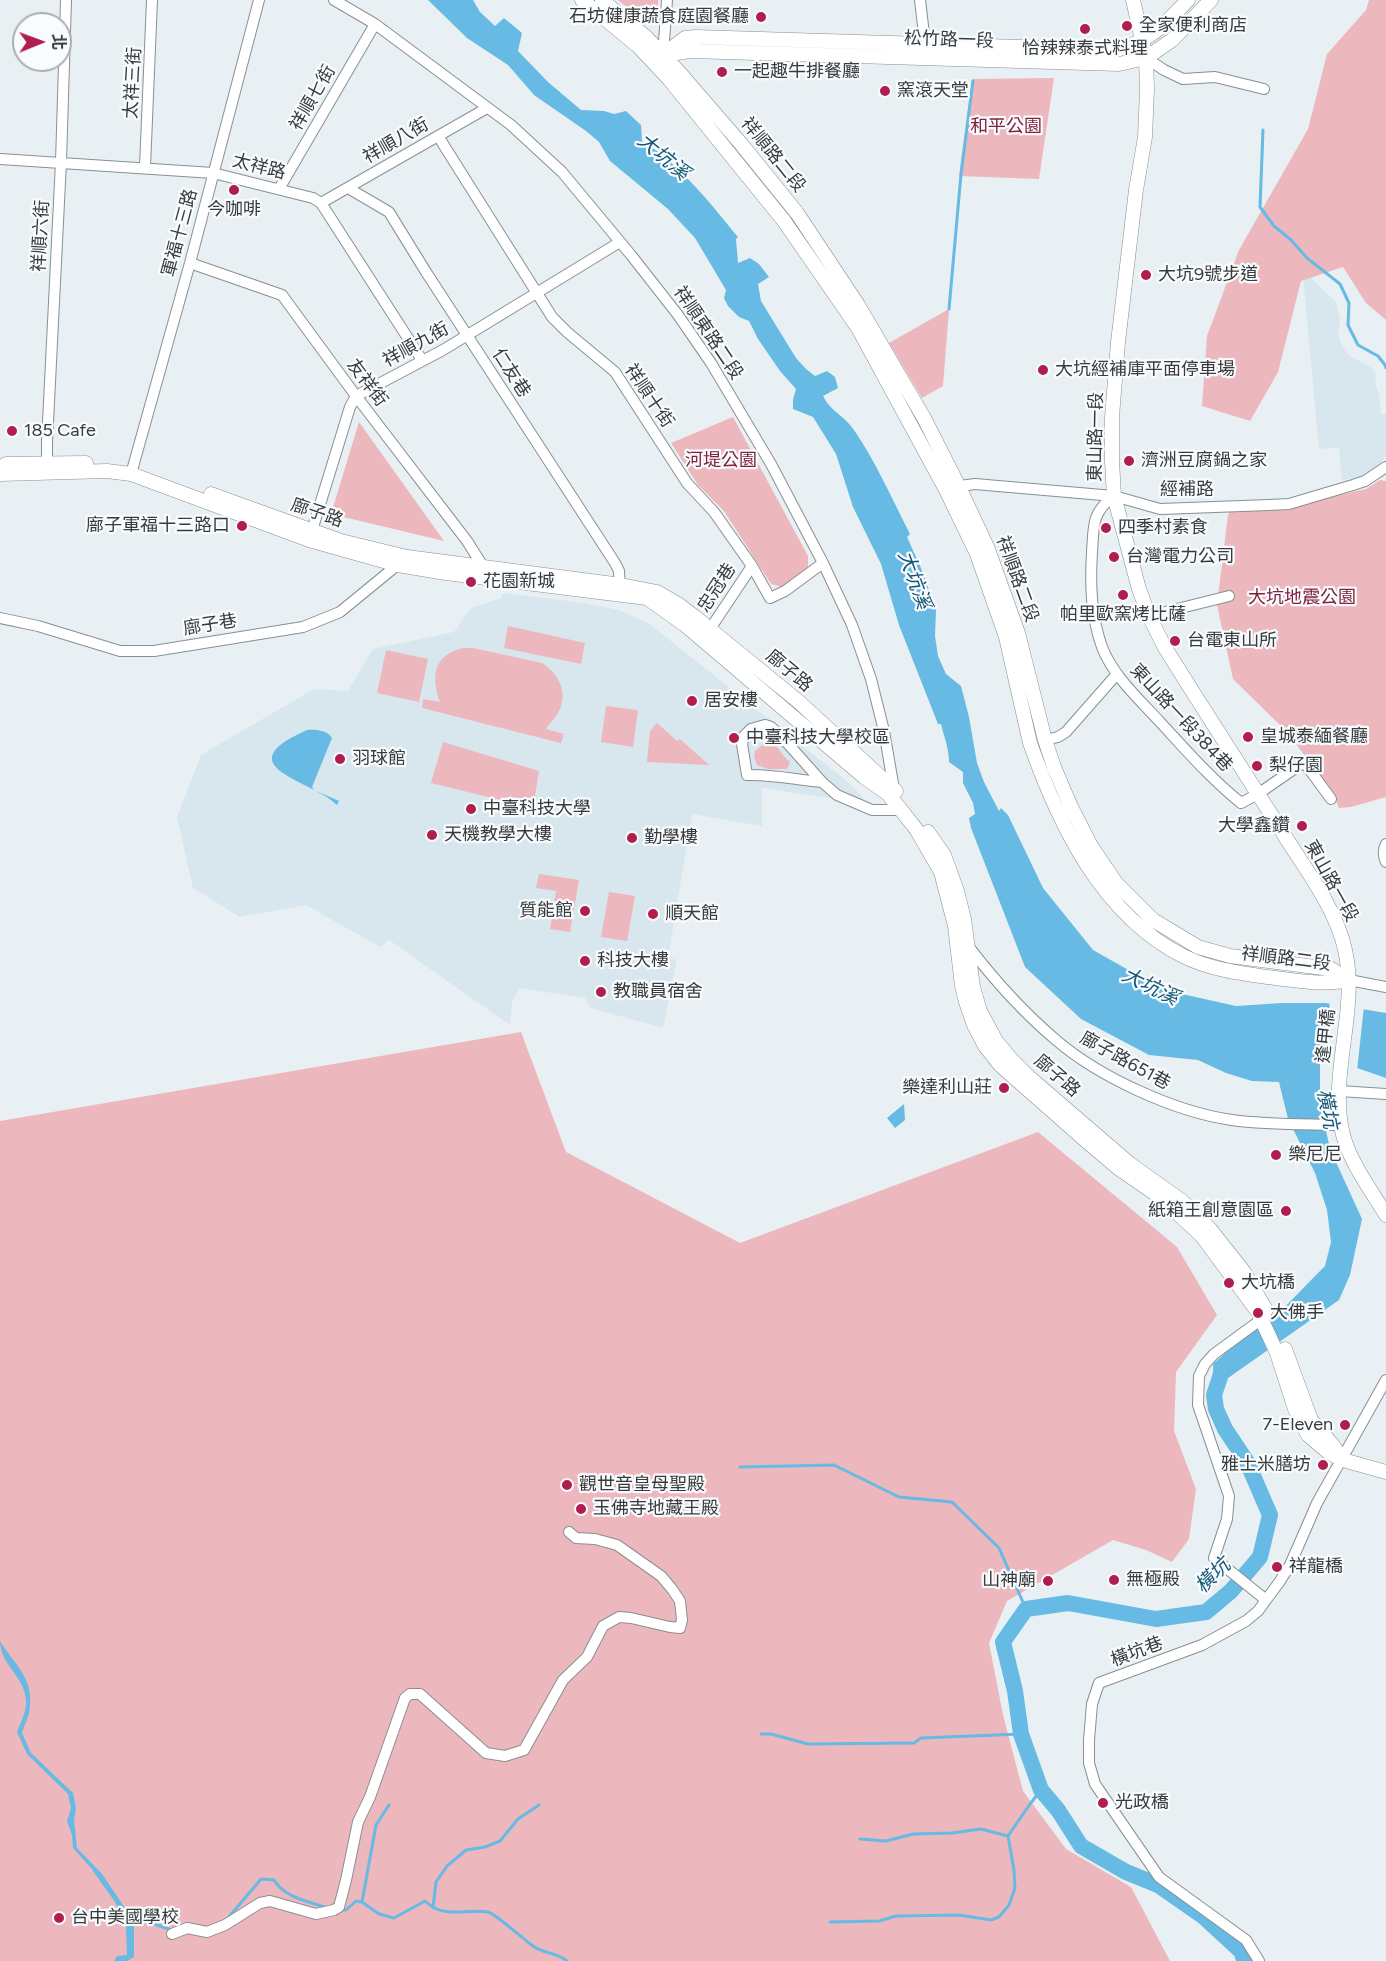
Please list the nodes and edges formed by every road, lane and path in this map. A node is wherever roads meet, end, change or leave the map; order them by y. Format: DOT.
graph roads {
  1 [pos="66,0"];
  2 [pos="152,0"];
  3 [pos="258,0"];
  4 [pos="334,0"];
  5 [pos="582,0"];
  6 [pos="602,0"];
  7 [pos="667,0"];
  8 [pos="920,0"];
  9 [pos="1133,0"];
  10 [pos="1188,0"];
  11 [pos="1211,0"];
  12 [pos="375,24"];
  13 [pos="1142,42"];
  14 [pos="926,51"];
  15 [pos="1146,58"];
  16 [pos="659,59"];
  17 [pos="1264,89"];
  18 [pos="487,108"];
  19 [pos="438,136"];
  20 [pos="0,159"];
  21 [pos="61,162"];
  22 [pos="145,167"];
  23 [pos="213,173"];
  24 [pos="348,188"];
  25 [pos="279,189"];
  26 [pos="321,203"];
  27 [pos="620,242"];
  28 [pos="190,263"];
  29 [pos="538,292"];
  30 [pos="468,335"];
  31 [pos="422,360"];
  32 [pos="356,396"];
  33 [pos="0,465"];
  34 [pos="1386,467"];
  35 [pos="47,468"];
  36 [pos="132,469"];
  37 [pos="0,474"];
  38 [pos="952,487"];
  39 [pos="1114,496"];
  40 [pos="311,536"];
  41 [pos="402,561"];
  42 [pos="823,563"];
  43 [pos="752,566"];
  44 [pos="484,568"];
  45 [pos="620,590"];
  46 [pos="1229,596"];
  47 [pos="1149,616"];
  48 [pos="0,618"];
  49 [pos="710,629"];
  50 [pos="1116,674"];
  51 [pos="1046,740"];
  52 [pos="822,782"];
  53 [pos="891,791"];
  54 [pos="1258,794"];
  55 [pos="1331,799"];
  56 [pos="904,806"];
  57 [pos="1386,844"];
  58 [pos="1386,861"];
  59 [pos="969,947"];
  60 [pos="1349,980"];
  61 [pos="1386,987"];
  62 [pos="1348,999"];
  63 [pos="1340,1084"];
  64 [pos="1386,1094"];
  65 [pos="1336,1125"];
  66 [pos="1386,1215"];
  67 [pos="1266,1317"];
  68 [pos="1386,1380"];
  69 [pos="1342,1460"];
  70 [pos="1386,1472"];
  71 [pos="569,1532"];
  72 [pos="1266,1600"];
  73 [pos="172,1934"];
  74 [pos="1259,1961"];
  1 -- 21 [label="street, 祥順六街"];
  2 -- 22 [label="street, 太祥三街"];
  3 -- 23 [label="street, 軍福十三路"];
  4 -- 12 [label="street, 祥順東路二段"];
  5 -- 16 [label="main road, 祥順路二段"];
  6 -- 16 [label="main road, 祥順路二段"];
  7 -- 16 [label="street"];
  8 -- 14 [label="street"];
  9 -- 13 [label="main road, 東山路一段"];
  10 -- 13 [label="main road, 松竹路一段"];
  11 -- 15 [label="main road, 松竹路一段"];
  12 -- 18 [label="street, 祥順東路二段"];
  12 -- 25 [label="street, 祥順七街"];
  13 -- 14 [label="main road, 松竹路一段"];
  13 -- 15 [label="main road, 東山路一段"];
  14 -- 15 [label="main road, 松竹路一段"];
  14 -- 16 [label="main road, 松竹路一段"];
  15 -- 17 [label="street"];
  15 -- 39 [label="main road, 東山路一段"];
  16 -- 38 [label="main road, 祥順路二段"];
  18 -- 19 [label="street, 祥順八街"];
  18 -- 27 [label="street, 祥順東路二段"];
  19 -- 24 [label="street, 祥順八街"];
  19 -- 29 [label="street, 祥順十街"];
  20 -- 21 [label="street, 太祥路"];
  21 -- 22 [label="street, 太祥路"];
  21 -- 35 [label="street, 祥順六街"];
  22 -- 23 [label="street, 太祥路"];
  23 -- 25 [label="street, 太祥路"];
  23 -- 28 [label="street, 軍福十三路"];
  24 -- 26 [label="street, 祥順八街"];
  24 -- 30 [label="street, 仁友巷"];
  25 -- 26 [label="street, 太祥路"];
  26 -- 31 [label="street"];
  27 -- 29 [label="street, 祥順九街"];
  27 -- 42 [label="street, 祥順東路二段"];
  28 -- 32 [label="street, 友祥街"];
  28 -- 36 [label="street, 軍福十三路"];
  29 -- 30 [label="street, 祥順九街"];
  29 -- 43 [label="street, 祥順十街"];
  30 -- 31 [label="street, 祥順九街"];
  30 -- 45 [label="street, 仁友巷"];
  31 -- 32 [label="street, 祥順九街"];
  32 -- 40 [label="street"];
  32 -- 44 [label="street, 友祥街"];
  33 -- 35 [label="main road, 廍子路"];
  34 -- 39 [label="street, 經補路"];
  35 -- 36 [label="main road, 廍子路"];
  35 -- 37 [label="main road, 廍子路"];
  36 -- 40 [label="main road, 廍子路"];
  38 -- 39 [label="street, 經補路"];
  38 -- 51 [label="main road, 祥順路二段"];
  38 -- 60 [label="main road, 祥順路二段"];
  39 -- 47 [label="main road, 東山路一段"];
  39 -- 50 [label="street, 東山路一段384巷"];
  40 -- 41 [label="main road, 廍子路"];
  41 -- 44 [label="main road, 廍子路"];
  41 -- 45 [label="main road, 廍子路"];
  41 -- 48 [label="street, 廍子巷"];
  42 -- 43 [label="street, 祥順十街"];
  42 -- 53 [label="street, 祥順東路二段"];
  43 -- 49 [label="street, 忠冠巷"];
  44 -- 45 [label="main road, 廍子路"];
  45 -- 49 [label="main road, 廍子路"];
  45 -- 53 [label="main road, 廍子路"];
  46 -- 47 [label="street"];
  47 -- 54 [label="main road, 東山路一段"];
  49 -- 53 [label="main road, 廍子路"];
  50 -- 51 [label="street"];
  50 -- 54 [label="street, 東山路一段384巷"];
  51 -- 60 [label="main road, 祥順路二段"];
  52 -- 52 [label="street"];
  52 -- 56 [label="street"];
  53 -- 56 [label="main road, 廍子路"];
  54 -- 55 [label="street"];
  54 -- 60 [label="main road, 東山路一段"];
  56 -- 59 [label="main road, 廍子路"];
  56 -- 67 [label="main road, 廍子路"];
  57 -- 58 [label="street"];
  59 -- 65 [label="street, 廍子路651巷"];
  59 -- 67 [label="main road, 廍子路"];
  60 -- 61 [label="street"];
  60 -- 62 [label="main road, 東山路一段"];
  62 -- 63 [label="main road, 逢甲橋"];
  63 -- 64 [label="street"];
  63 -- 65 [label="main road, 逢甲橋"];
  65 -- 66 [label="main road, 逢甲橋"];
  67 -- 69 [label="main road"];
  67 -- 72 [label="street"];
  68 -- 69 [label="street, 橫坑巷"];
  69 -- 70 [label="main road"];
  69 -- 72 [label="street, 橫坑巷"];
  71 -- 73 [label="street"];
  72 -- 74 [label="street, 橫坑巷"];
}
